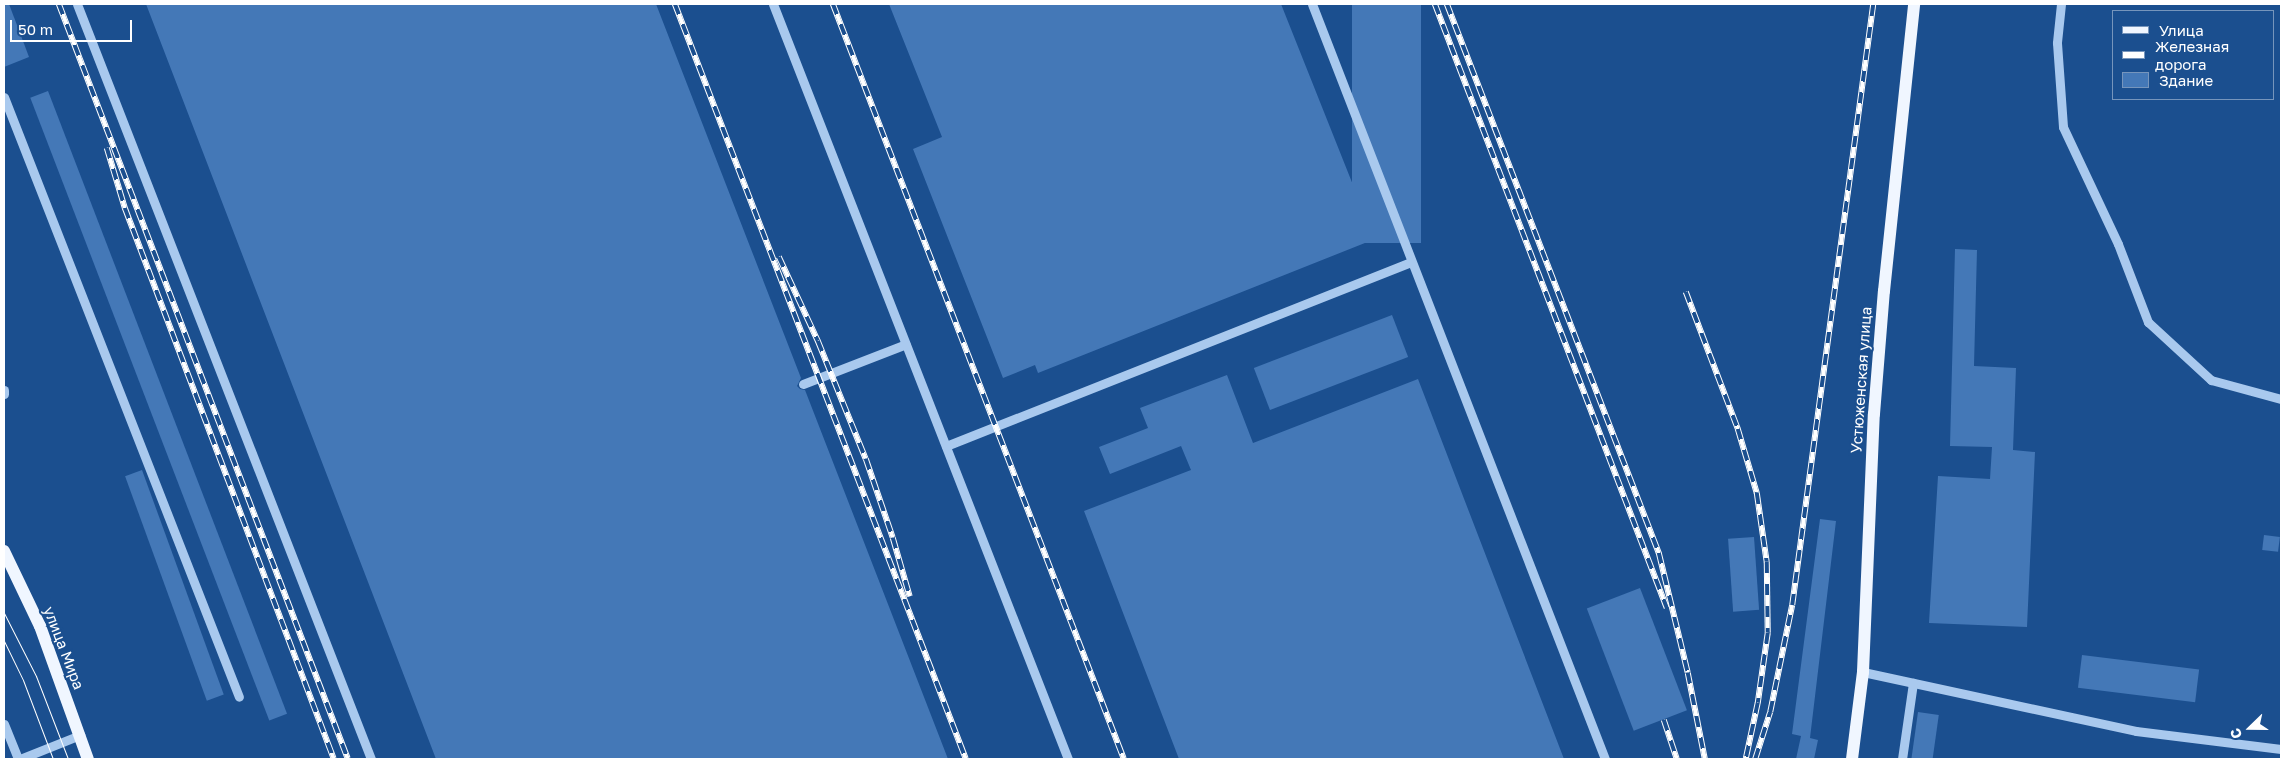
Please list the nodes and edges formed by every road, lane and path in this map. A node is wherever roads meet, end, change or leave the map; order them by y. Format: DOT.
graph roads {
  1 [pos="77,4"];
  2 [pos="774,4"];
  3 [pos="1312,4"];
  4 [pos="1914,4"];
  5 [pos="2061,4"];
  6 [pos="4,97"];
  7 [pos="1411,262"];
  8 [pos="906,344"];
  9 [pos="803,384"];
  10 [pos="2281,399"];
  11 [pos="946,446"];
  12 [pos="4,551"];
  13 [pos="1863,672"];
  14 [pos="1913,682"];
  15 [pos="239,697"];
  16 [pos="4,724"];
  17 [pos="80,734"];
  18 [pos="2281,749"];
  19 [pos="19,759"];
  20 [pos="88,759"];
  21 [pos="371,759"];
  22 [pos="1068,759"];
  23 [pos="1604,759"];
  24 [pos="1852,759"];
  25 [pos="1902,759"];
  1 -- 21 [label="lane"];
  2 -- 8 [label="lane"];
  3 -- 7 [label="lane"];
  4 -- 13 [label="main road, Устюженская улица"];
  5 -- 10 [label="lane"];
  6 -- 15 [label="lane"];
  7 -- 11 [label="lane"];
  7 -- 23 [label="lane"];
  8 -- 9 [label="lane"];
  8 -- 11 [label="lane"];
  11 -- 22 [label="lane"];
  12 -- 17 [label="main road, улица Мира"];
  13 -- 14 [label="lane"];
  13 -- 24 [label="main road, Устюженская улица"];
  14 -- 18 [label="lane"];
  14 -- 25 [label="lane"];
  16 -- 19 [label="lane"];
  17 -- 19 [label="lane"];
  17 -- 20 [label="main road, улица Мира"];
}
